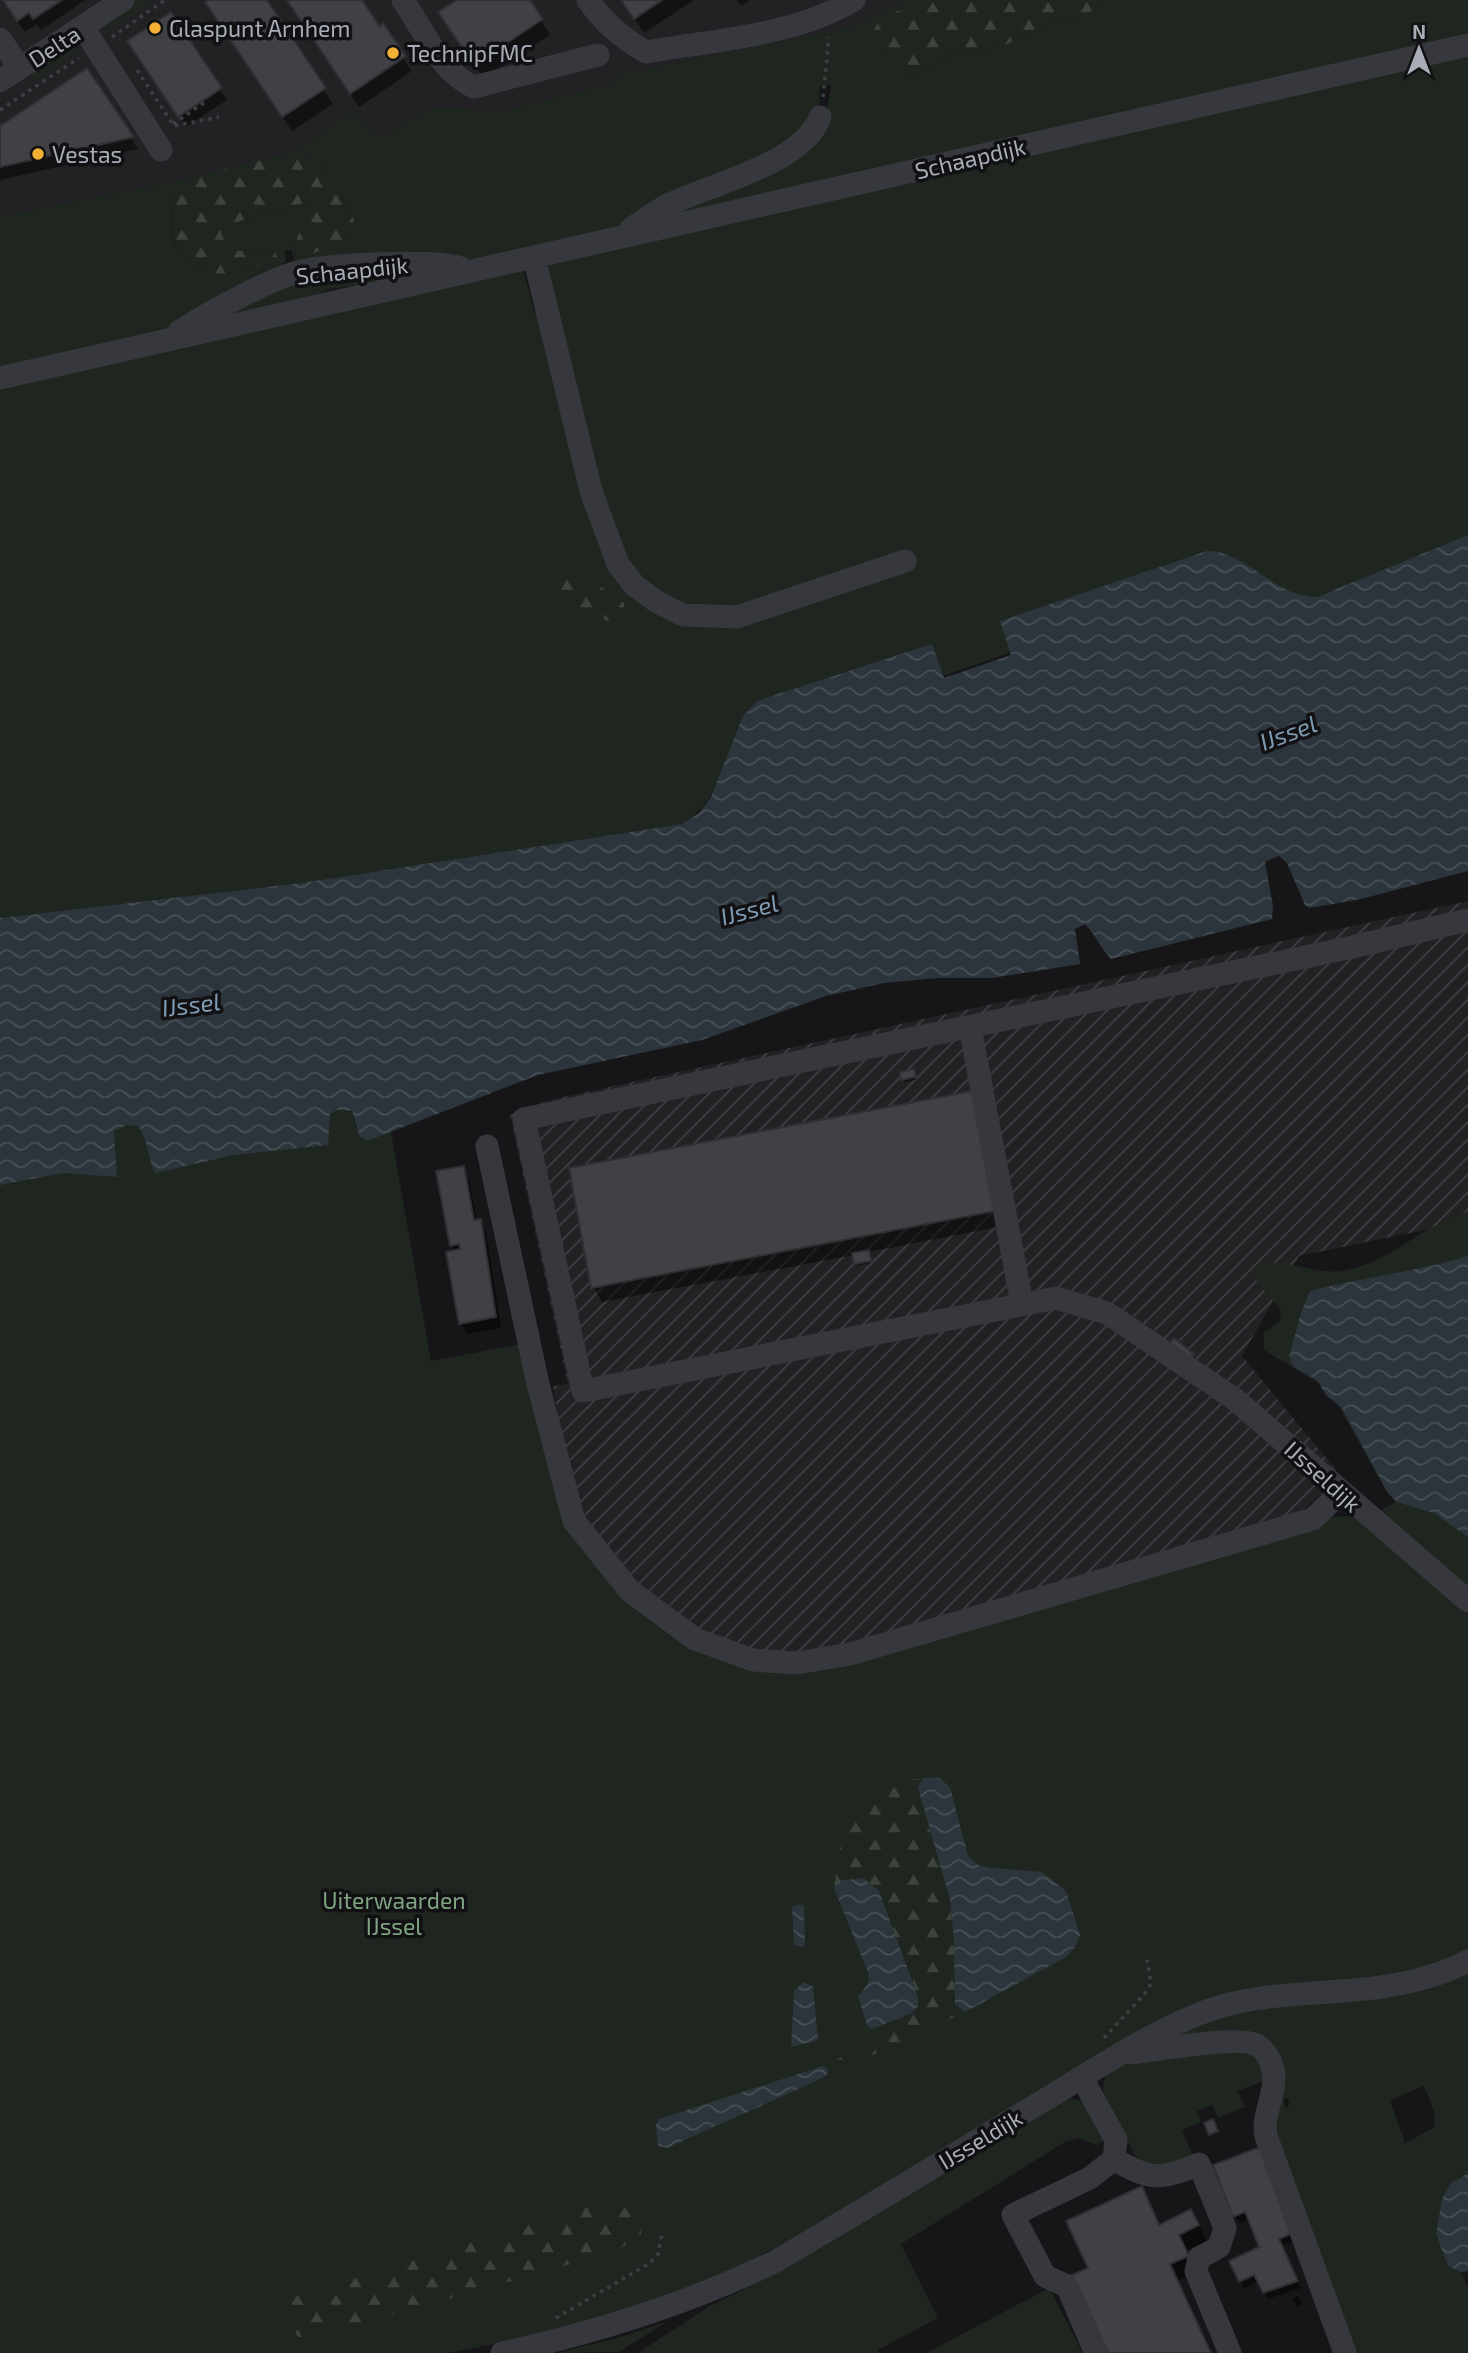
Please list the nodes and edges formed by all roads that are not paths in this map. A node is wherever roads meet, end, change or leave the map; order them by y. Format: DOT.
graph roads {
  1 [pos="122,0"];
  2 [pos="403,0"];
  3 [pos="588,0"];
  4 [pos="854,0"];
  5 [pos="83,27"];
  6 [pos="0,39"];
  7 [pos="1468,45"];
  8 [pos="598,55"];
  9 [pos="20,68"];
  10 [pos="0,81"];
  11 [pos="820,117"];
  12 [pos="161,150"];
  13 [pos="617,238"];
  14 [pos="534,257"];
  15 [pos="471,271"];
  16 [pos="165,342"];
  17 [pos="0,378"];
  18 [pos="905,561"];
  19 [pos="1468,920"];
  20 [pos="970,1027"];
  21 [pos="487,1146"];
  22 [pos="1022,1304"];
  23 [pos="1342,1492"];
  24 [pos="1468,1601"];
  25 [pos="1468,1961"];
  26 [pos="1123,2054"];
  27 [pos="1082,2078"];
  28 [pos="1114,2160"];
  29 [pos="502,2353"];
  30 [pos="1096,2353"];
  31 [pos="1230,2353"];
  32 [pos="1345,2353"];
  1 -- 5 [label="street, Delta"];
  2 -- 8 [label="street"];
  3 -- 4 [label="street"];
  5 -- 9 [label="street, Delta"];
  5 -- 12 [label="street"];
  6 -- 9 [label="street, Delta"];
  7 -- 13 [label="street, Schaapdijk"];
  9 -- 10 [label="street, Delta"];
  11 -- 13 [label="street"];
  13 -- 14 [label="street, Schaapdijk"];
  14 -- 15 [label="street, Schaapdijk"];
  14 -- 18 [label="street"];
  15 -- 16 [label="street, Schaapdijk"];
  15 -- 16 [label="street, Schaapdijk"];
  16 -- 17 [label="street, Schaapdijk"];
  19 -- 20 [label="street"];
  20 -- 22 [label="street"];
  20 -- 22 [label="street, IJsseldijk"];
  21 -- 23 [label="street"];
  22 -- 23 [label="street, IJsseldijk"];
  23 -- 24 [label="street, IJsseldijk"];
  25 -- 26 [label="street, IJsseldijk"];
  26 -- 27 [label="street, IJsseldijk"];
  26 -- 32 [label="street"];
  27 -- 28 [label="street"];
  27 -- 29 [label="street, IJsseldijk"];
  28 -- 30 [label="street"];
  28 -- 31 [label="street"];
}
